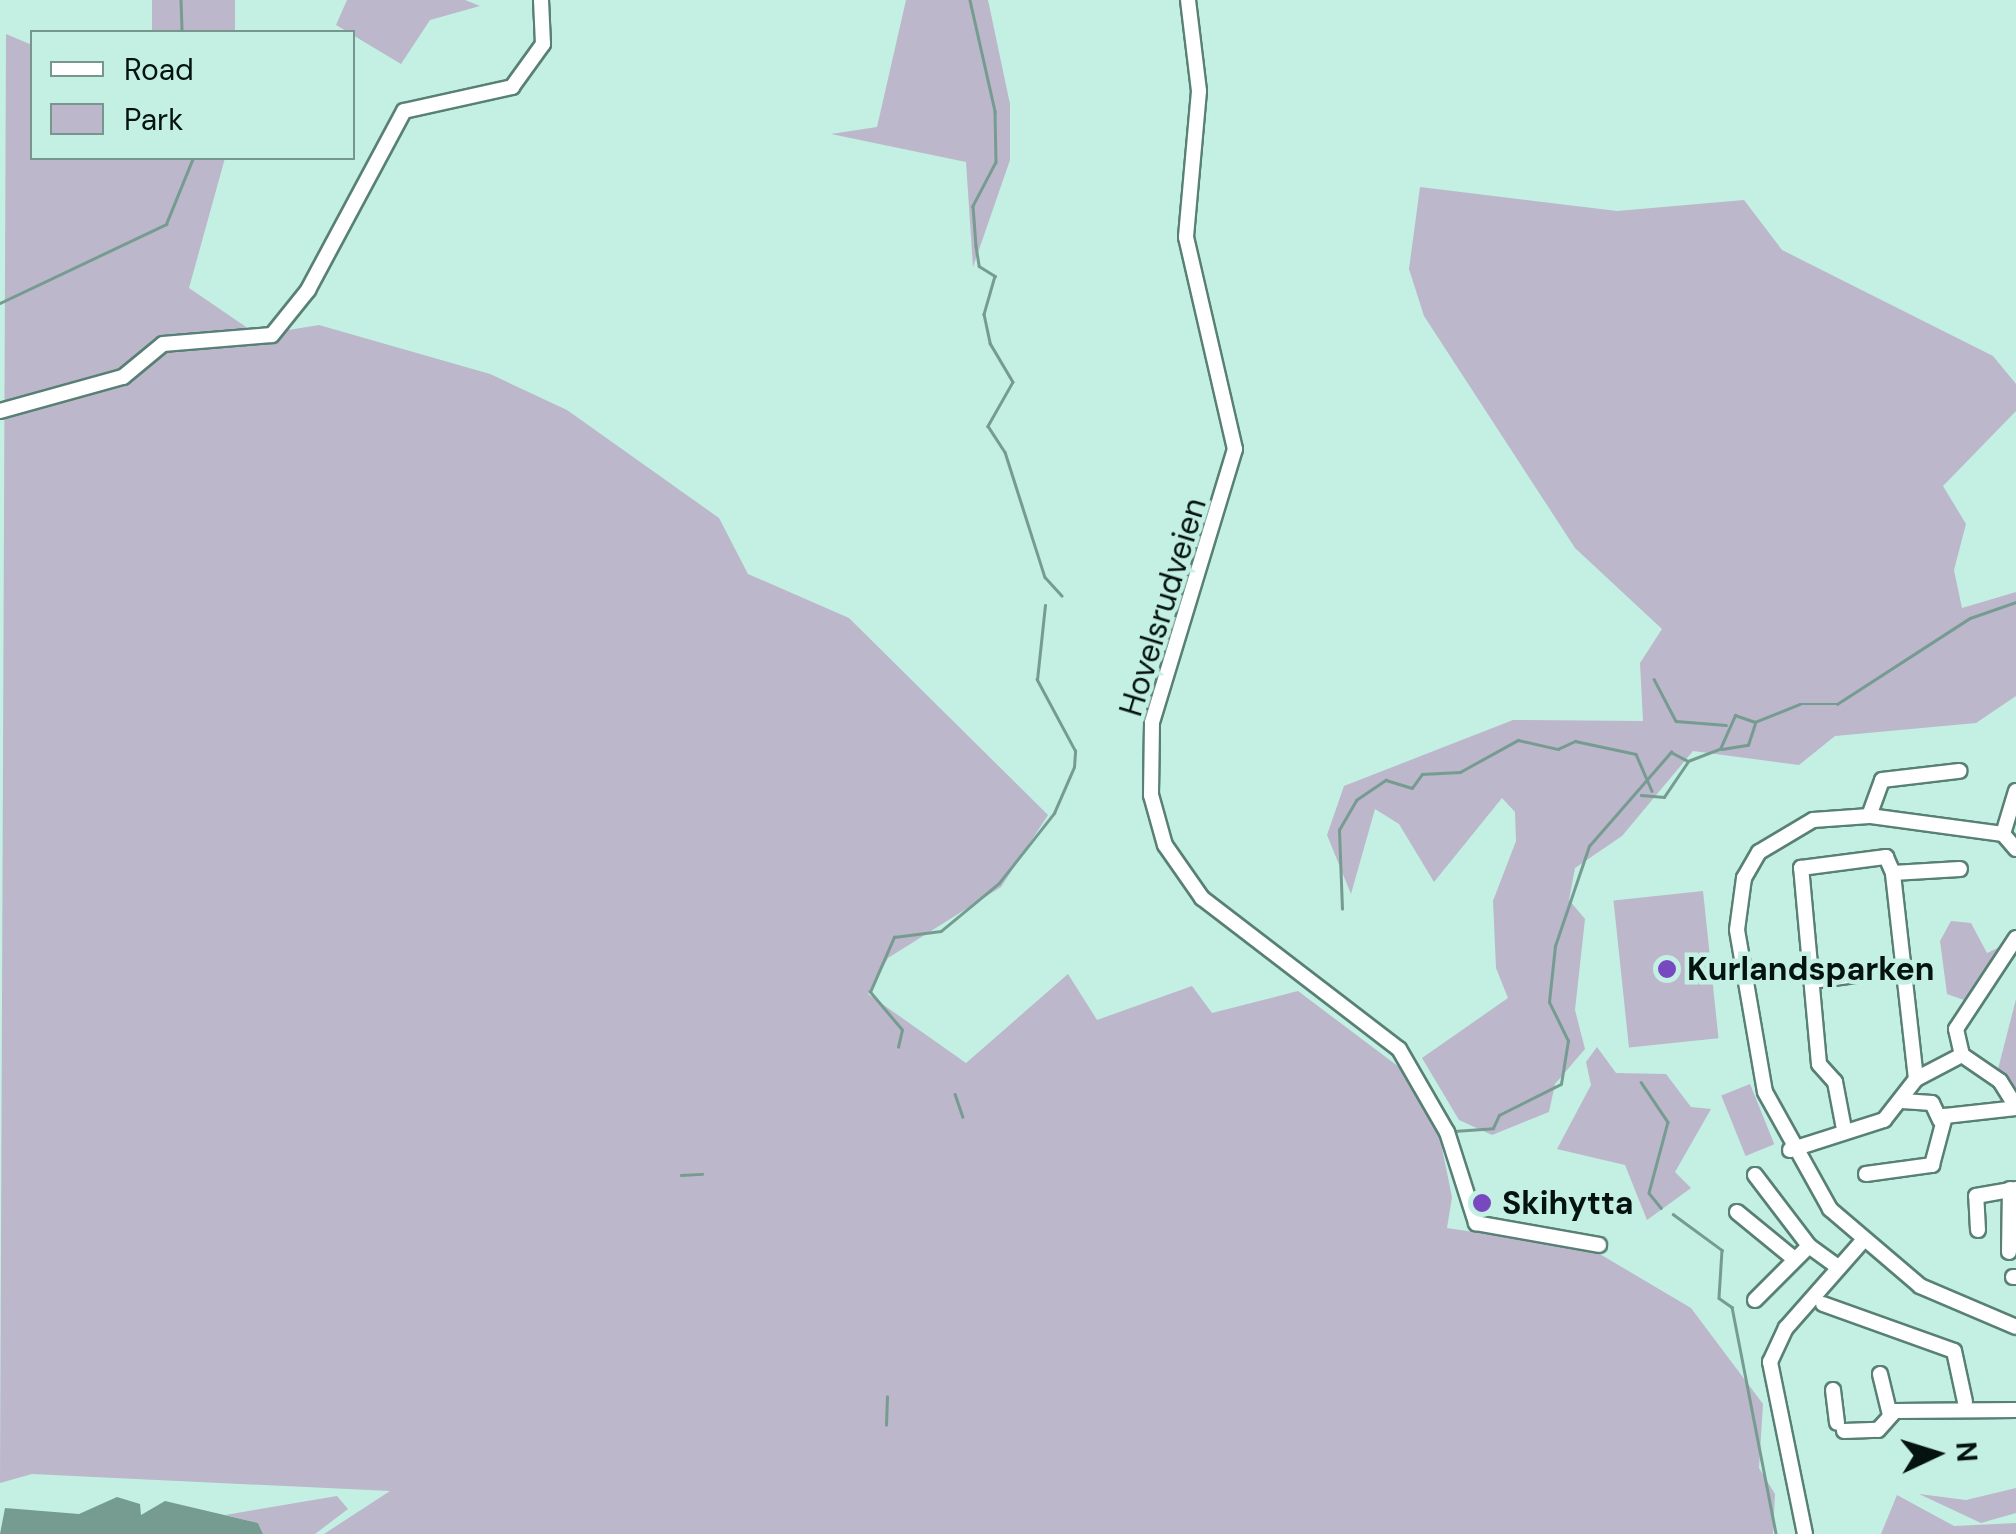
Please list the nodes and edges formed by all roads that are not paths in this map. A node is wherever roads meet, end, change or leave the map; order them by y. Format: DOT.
graph roads {
  1 [pos="541,0"];
  2 [pos="1188,0"];
  3 [pos="0,411"];
  4 [pos="1959,771"];
  5 [pos="2016,791"];
  6 [pos="1869,816"];
  7 [pos="2003,834"];
  8 [pos="2016,849"];
  9 [pos="1960,869"];
  10 [pos="1893,873"];
  11 [pos="2016,938"];
  12 [pos="1900,970"];
  13 [pos="1812,981"];
  14 [pos="1962,1054"];
  15 [pos="1916,1079"];
  16 [pos="1902,1102"];
  17 [pos="2016,1108"];
  18 [pos="1940,1120"];
  19 [pos="1844,1130"];
  20 [pos="1790,1150"];
  21 [pos="1866,1174"];
  22 [pos="1755,1176"];
  23 [pos="2013,1189"];
  24 [pos="1736,1212"];
  25 [pos="1978,1230"];
  26 [pos="1861,1243"];
  27 [pos="1599,1245"];
  28 [pos="1809,1246"];
  29 [pos="2009,1252"];
  30 [pos="1792,1257"];
  31 [pos="1839,1268"];
  32 [pos="1756,1300"];
  33 [pos="1823,1304"];
  34 [pos="2016,1328"];
  35 [pos="1880,1374"];
  36 [pos="1834,1390"];
  37 [pos="1965,1402"];
  38 [pos="2016,1410"];
  39 [pos="1892,1413"];
  40 [pos="1805,1534"];
  1 -- 3 [label="street"];
  2 -- 27 [label="street, Hovelsrudveien"];
  4 -- 6 [label="street"];
  5 -- 7 [label="street"];
  6 -- 7 [label="street"];
  6 -- 20 [label="street"];
  7 -- 8 [label="street"];
  9 -- 10 [label="street"];
  10 -- 12 [label="street"];
  10 -- 13 [label="street"];
  11 -- 14 [label="street"];
  12 -- 13 [label="street"];
  12 -- 15 [label="street"];
  13 -- 19 [label="street"];
  14 -- 15 [label="street"];
  14 -- 17 [label="street"];
  15 -- 16 [label="street"];
  16 -- 18 [label="street"];
  16 -- 19 [label="street"];
  17 -- 18 [label="street"];
  18 -- 21 [label="street"];
  19 -- 20 [label="street"];
  20 -- 26 [label="street"];
  22 -- 28 [label="street"];
  23 -- 25 [label="street"];
  23 -- 29 [label="street"];
  24 -- 30 [label="street"];
  26 -- 31 [label="street"];
  26 -- 34 [label="street"];
  28 -- 30 [label="street"];
  28 -- 31 [label="street"];
  30 -- 32 [label="street"];
  31 -- 40 [label="street"];
  33 -- 37 [label="street"];
  35 -- 39 [label="street"];
  36 -- 39 [label="street"];
  38 -- 39 [label="street"];
}
